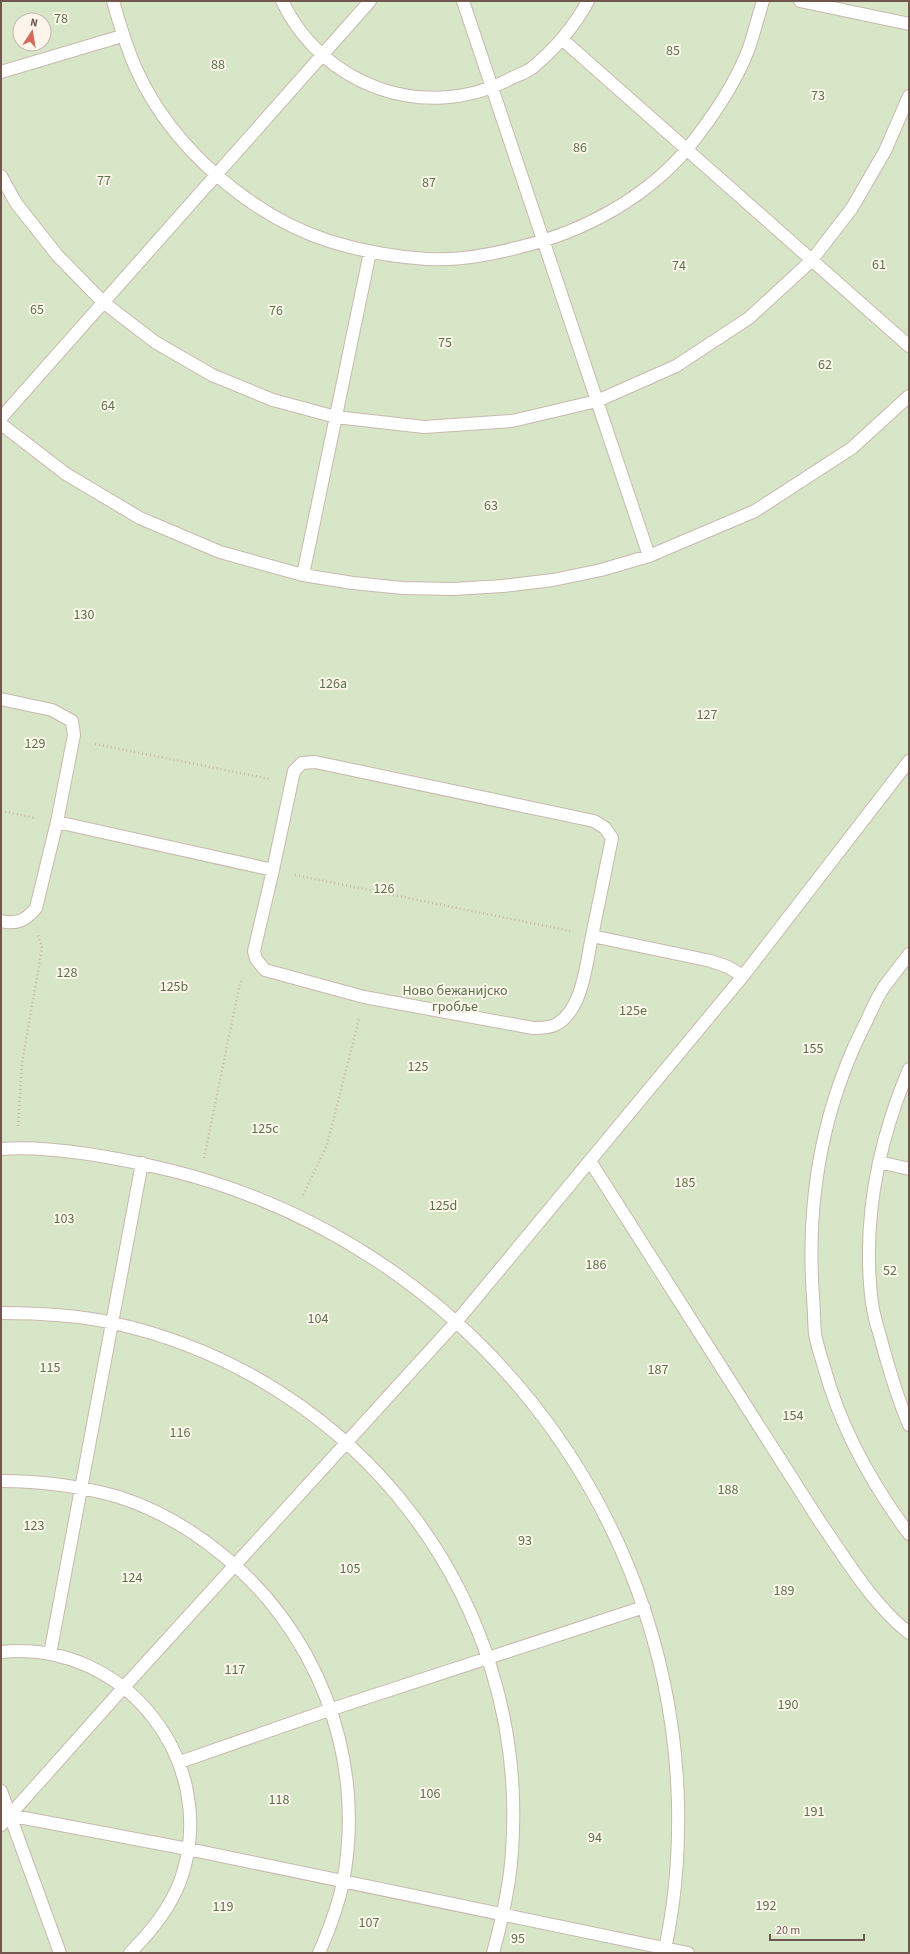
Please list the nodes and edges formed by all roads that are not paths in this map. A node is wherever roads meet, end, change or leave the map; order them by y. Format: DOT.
graph roads {
  1 [pos="113,1"];
  2 [pos="282,1"];
  3 [pos="370,1"];
  4 [pos="463,1"];
  5 [pos="588,1"];
  6 [pos="763,1"];
  7 [pos="800,1"];
  8 [pos="909,24"];
  9 [pos="122,36"];
  10 [pos="563,40"];
  11 [pos="322,56"];
  12 [pos="1,72"];
  13 [pos="492,88"];
  14 [pos="909,96"];
  15 [pos="686,149"];
  16 [pos="216,175"];
  17 [pos="1,176"];
  18 [pos="544,242"];
  19 [pos="370,252"];
  20 [pos="812,260"];
  21 [pos="103,302"];
  22 [pos="909,346"];
  23 [pos="909,396"];
  24 [pos="597,401"];
  25 [pos="336,417"];
  26 [pos="1,418"];
  27 [pos="1,424"];
  28 [pos="649,556"];
  29 [pos="303,575"];
  30 [pos="1,699"];
  31 [pos="909,762"];
  32 [pos="57,822"];
  33 [pos="272,870"];
  34 [pos="1,921"];
  35 [pos="592,936"];
  36 [pos="909,954"];
  37 [pos="744,976"];
  38 [pos="909,1069"];
  39 [pos="1,1149"];
  40 [pos="590,1161"];
  41 [pos="879,1162"];
  42 [pos="142,1163"];
  43 [pos="909,1169"];
  44 [pos="1,1313"];
  45 [pos="457,1321"];
  46 [pos="112,1323"];
  47 [pos="909,1425"];
  48 [pos="346,1441"];
  49 [pos="1,1481"];
  50 [pos="81,1487"];
  51 [pos="909,1534"];
  52 [pos="235,1564"];
  53 [pos="644,1607"];
  54 [pos="909,1632"];
  55 [pos="1,1652"];
  56 [pos="50,1654"];
  57 [pos="487,1657"];
  58 [pos="124,1687"];
  59 [pos="332,1709"];
  60 [pos="180,1762"];
  61 [pos="1,1791"];
  62 [pos="5,1814"];
  63 [pos="1,1825"];
  64 [pos="188,1849"];
  65 [pos="343,1882"];
  66 [pos="503,1914"];
  67 [pos="665,1951"];
  68 [pos="60,1953"];
  69 [pos="130,1953"];
  70 [pos="319,1953"];
  71 [pos="493,1953"];
  72 [pos="688,1953"];
  1 -- 9 [label="lane"];
  2 -- 11 [label="lane"];
  3 -- 11 [label="lane"];
  4 -- 13 [label="lane"];
  5 -- 10 [label="lane"];
  6 -- 15 [label="lane"];
  7 -- 8 [label="lane"];
  9 -- 12 [label="lane"];
  9 -- 16 [label="lane"];
  10 -- 13 [label="lane"];
  10 -- 15 [label="lane"];
  11 -- 13 [label="lane"];
  11 -- 16 [label="lane"];
  13 -- 18 [label="lane"];
  14 -- 20 [label="lane"];
  15 -- 18 [label="lane"];
  15 -- 20 [label="lane"];
  16 -- 19 [label="lane"];
  16 -- 21 [label="lane"];
  17 -- 21 [label="lane"];
  18 -- 19 [label="lane"];
  18 -- 24 [label="lane"];
  19 -- 25 [label="lane"];
  20 -- 22 [label="lane"];
  20 -- 24 [label="lane"];
  21 -- 25 [label="lane"];
  21 -- 26 [label="lane"];
  23 -- 28 [label="lane"];
  24 -- 25 [label="lane"];
  24 -- 28 [label="lane"];
  25 -- 29 [label="lane"];
  27 -- 29 [label="lane"];
  28 -- 29 [label="lane"];
  30 -- 32 [label="lane"];
  31 -- 37 [label="lane"];
  32 -- 33 [label="lane"];
  32 -- 34 [label="lane"];
  33 -- 35 [label="lane"];
  33 -- 35 [label="lane"];
  35 -- 37 [label="lane"];
  36 -- 51 [label="lane"];
  37 -- 40 [label="lane"];
  38 -- 41 [label="lane"];
  39 -- 42 [label="lane"];
  40 -- 45 [label="lane"];
  40 -- 54 [label="lane"];
  41 -- 43 [label="lane"];
  41 -- 47 [label="lane"];
  42 -- 45 [label="lane"];
  42 -- 46 [label="lane"];
  44 -- 46 [label="lane"];
  45 -- 48 [label="lane"];
  45 -- 53 [label="lane"];
  46 -- 48 [label="lane"];
  46 -- 50 [label="lane"];
  48 -- 52 [label="lane"];
  48 -- 57 [label="lane"];
  49 -- 50 [label="lane"];
  50 -- 52 [label="lane"];
  50 -- 56 [label="lane"];
  52 -- 58 [label="lane"];
  52 -- 59 [label="lane"];
  53 -- 57 [label="lane"];
  53 -- 67 [label="lane"];
  55 -- 56 [label="lane"];
  56 -- 58 [label="lane"];
  57 -- 59 [label="lane"];
  57 -- 66 [label="lane"];
  58 -- 60 [label="lane"];
  58 -- 62 [label="lane"];
  59 -- 60 [label="lane"];
  59 -- 65 [label="lane"];
  60 -- 64 [label="lane"];
  61 -- 62 [label="lane"];
  62 -- 63 [label="lane"];
  62 -- 64 [label="lane"];
  62 -- 68 [label="lane"];
  64 -- 65 [label="lane"];
  64 -- 69 [label="lane"];
  65 -- 66 [label="lane"];
  65 -- 70 [label="lane"];
  66 -- 67 [label="lane"];
  66 -- 71 [label="lane"];
  67 -- 72 [label="lane"];
}
